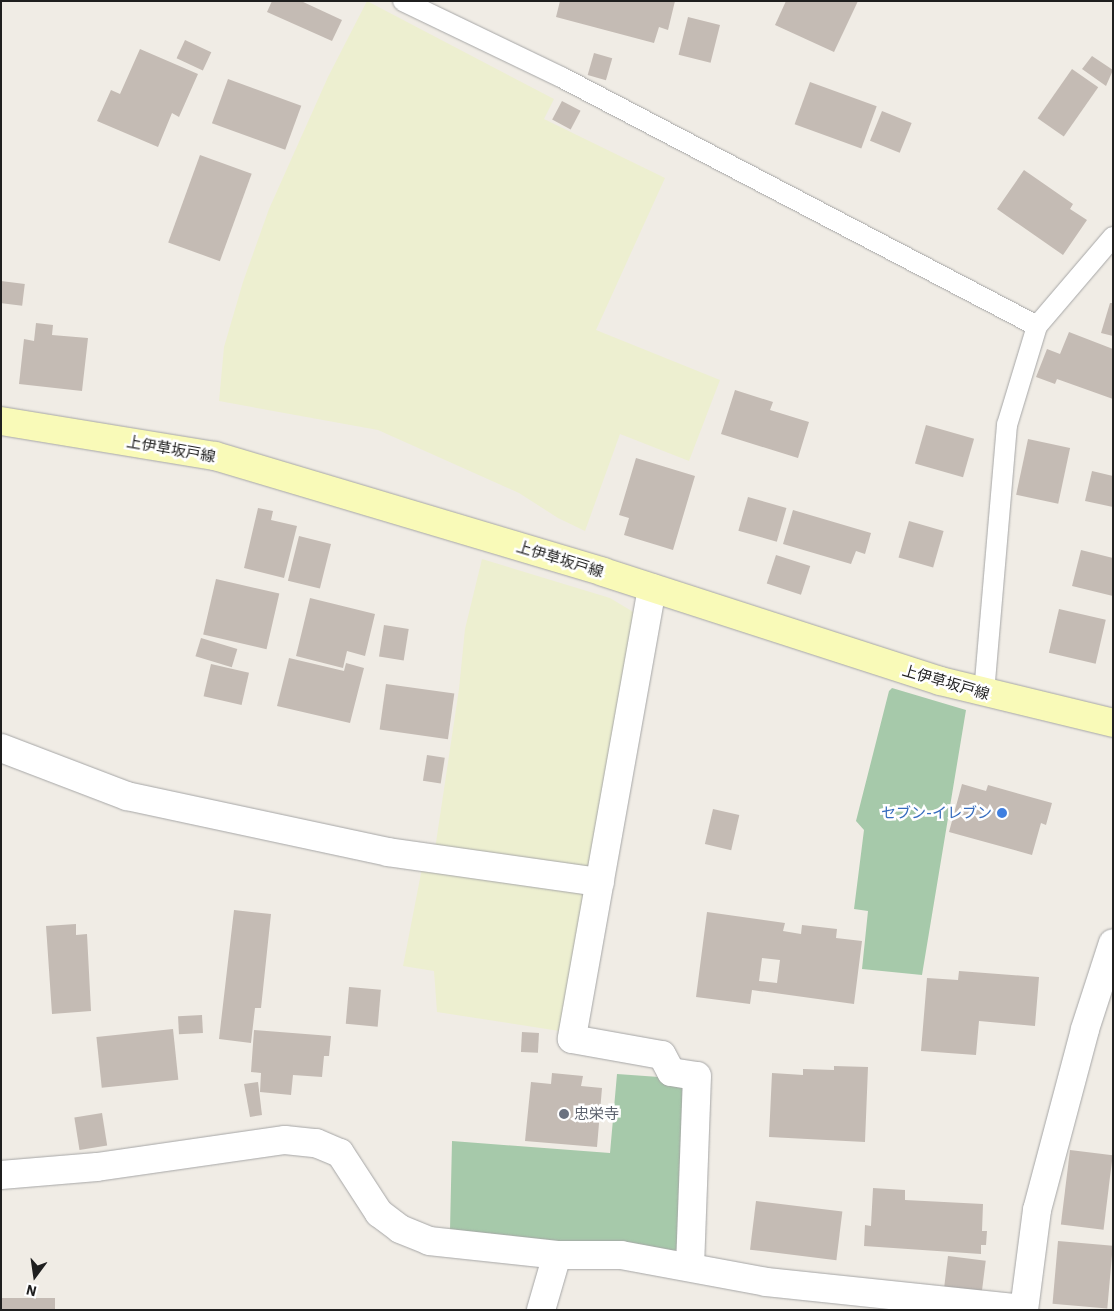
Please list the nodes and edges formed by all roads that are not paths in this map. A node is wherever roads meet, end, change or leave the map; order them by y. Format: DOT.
graph roads {
  1 [pos="403,1"];
  2 [pos="1113,237"];
  3 [pos="1037,326"];
  4 [pos="1,420"];
  5 [pos="652,588"];
  6 [pos="984,693"];
  7 [pos="1113,723"];
  8 [pos="1,748"];
  9 [pos="600,882"];
  10 [pos="1113,943"];
  11 [pos="1107,986"];
  12 [pos="1,1175"];
  13 [pos="557,1255"];
  14 [pos="690,1266"];
  15 [pos="1024,1309"];
  16 [pos="541,1310"];
  1 -- 3 [label="lane"];
  2 -- 3 [label="lane"];
  3 -- 6 [label="lane"];
  4 -- 5 [label="main road, 上伊草坂戸線"];
  5 -- 6 [label="main road, 上伊草坂戸線"];
  5 -- 9 [label="street"];
  6 -- 7 [label="main road, 上伊草坂戸線"];
  8 -- 9 [label="street"];
  9 -- 14 [label="street"];
  10 -- 11 [label="street"];
  11 -- 15 [label="street"];
  12 -- 13 [label="street"];
  13 -- 14 [label="street"];
  13 -- 16 [label="street"];
  14 -- 15 [label="street"];
}
